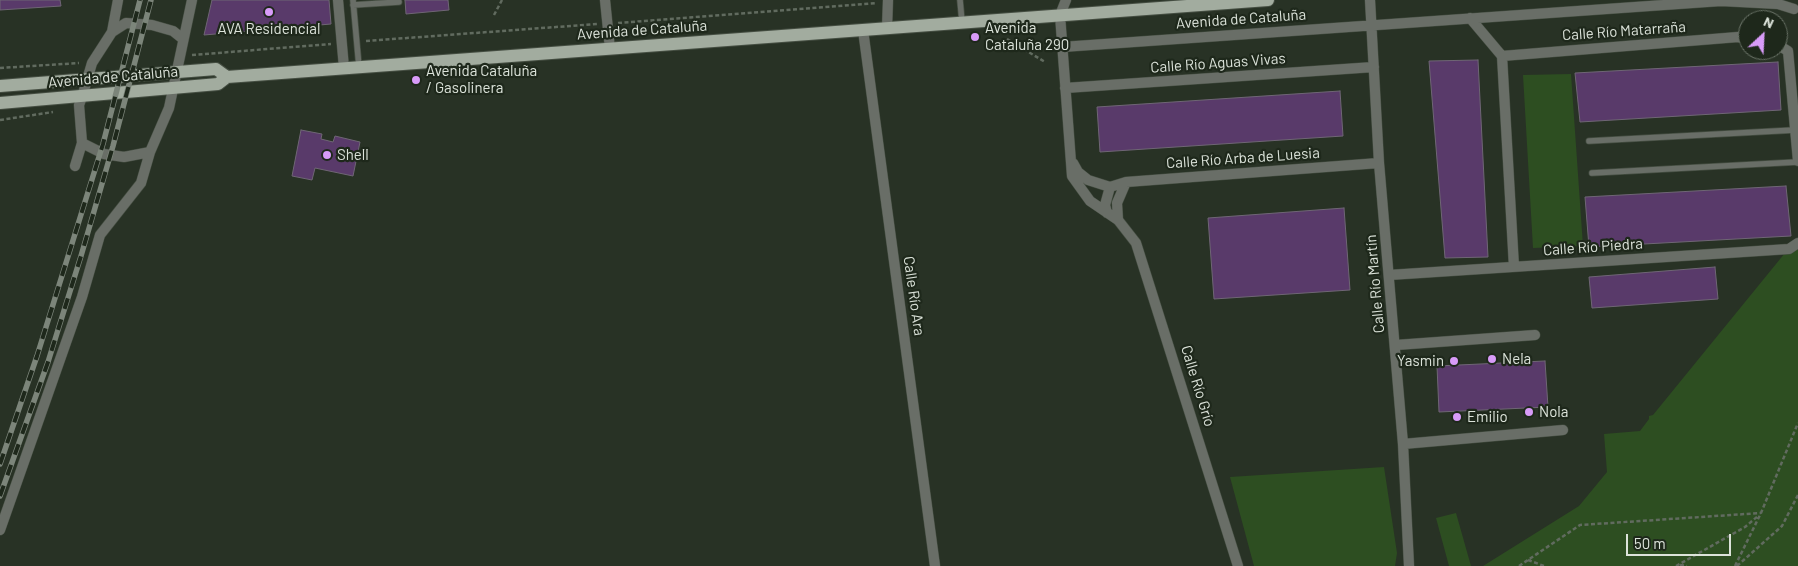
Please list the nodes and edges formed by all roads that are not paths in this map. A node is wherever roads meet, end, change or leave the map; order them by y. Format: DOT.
graph roads {
  1 [pos="118,0"];
  2 [pos="192,0"];
  3 [pos="338,0"];
  4 [pos="605,0"];
  5 [pos="960,0"];
  6 [pos="1066,0"];
  7 [pos="1268,0"];
  8 [pos="1370,0"];
  9 [pos="1722,0"];
  10 [pos="888,1"];
  11 [pos="399,2"];
  12 [pos="353,3"];
  13 [pos="1794,9"];
  14 [pos="1060,15"];
  15 [pos="1470,18"];
  16 [pos="962,22"];
  17 [pos="1371,26"];
  18 [pos="887,28"];
  19 [pos="863,30"];
  20 [pos="112,32"];
  21 [pos="1738,37"];
  22 [pos="183,40"];
  23 [pos="1062,47"];
  24 [pos="610,49"];
  25 [pos="1788,51"];
  26 [pos="1502,56"];
  27 [pos="359,67"];
  28 [pos="1374,67"];
  29 [pos="344,68"];
  30 [pos="177,72"];
  31 [pos="227,77"];
  32 [pos="87,79"];
  33 [pos="0,86"];
  34 [pos="175,88"];
  35 [pos="1065,88"];
  36 [pos="82,97"];
  37 [pos="0,103"];
  38 [pos="1795,130"];
  39 [pos="1589,141"];
  40 [pos="82,143"];
  41 [pos="150,152"];
  42 [pos="1071,160"];
  43 [pos="1798,162"];
  44 [pos="1379,163"];
  45 [pos="75,166"];
  46 [pos="1592,172"];
  47 [pos="1126,182"];
  48 [pos="1110,187"];
  49 [pos="1106,213"];
  50 [pos="1118,220"];
  51 [pos="1798,243"];
  52 [pos="1514,267"];
  53 [pos="1389,275"];
  54 [pos="1535,335"];
  55 [pos="1396,345"];
  56 [pos="1563,430"];
  57 [pos="1403,444"];
  58 [pos="0,530"];
  59 [pos="936,566"];
  60 [pos="1238,566"];
  61 [pos="1409,566"];
  1 -- 20 [label="street"];
  2 -- 22 [label="street"];
  3 -- 29 [label="street"];
  4 -- 24 [label="street"];
  5 -- 16 [label="lane"];
  6 -- 14 [label="street"];
  7 -- 14 [label="main road, Avenida de Cataluña"];
  8 -- 17 [label="street, Calle Río Martín"];
  9 -- 13 [label="street, Avenida de Cataluña"];
  9 -- 15 [label="street, Avenida de Cataluña"];
  10 -- 18 [label="street"];
  11 -- 12 [label="lane"];
  12 -- 27 [label="lane"];
  14 -- 16 [label="main road, Avenida de Cataluña"];
  14 -- 23 [label="street, Calle Río Grío"];
  15 -- 17 [label="street, Avenida de Cataluña"];
  15 -- 26 [label="street"];
  16 -- 18 [label="main road, Avenida de Cataluña"];
  17 -- 23 [label="street, Avenida de Cataluña"];
  17 -- 28 [label="street, Calle Río Martín"];
  18 -- 19 [label="main road, Avenida de Cataluña"];
  19 -- 24 [label="main road, Avenida de Cataluña"];
  19 -- 59 [label="street, Calle Río Ara"];
  20 -- 22 [label="street"];
  20 -- 32 [label="street"];
  21 -- 26 [label="street, Calle Río Matarraña"];
  22 -- 30 [label="street"];
  23 -- 35 [label="street, Calle Río Grío"];
  24 -- 27 [label="main road, Avenida de Cataluña"];
  25 -- 38 [label="street"];
  26 -- 52 [label="street"];
  27 -- 29 [label="main road, Avenida de Cataluña"];
  28 -- 35 [label="street, Calle Río Aguas Vivas"];
  28 -- 44 [label="street, Calle Río Martín"];
  29 -- 31 [label="main road, Avenida de Cataluña"];
  30 -- 31 [label="main road, Avenida de Cataluña"];
  30 -- 32 [label="main road, Avenida de Cataluña"];
  30 -- 34 [label="street"];
  31 -- 34 [label="main road, Avenida de Cataluña"];
  32 -- 33 [label="main road, Avenida de Cataluña"];
  32 -- 36 [label="street"];
  34 -- 36 [label="main road, Avenida de Cataluña"];
  34 -- 41 [label="street"];
  35 -- 42 [label="street, Calle Río Grío"];
  36 -- 37 [label="main road, Avenida de Cataluña"];
  36 -- 40 [label="street"];
  38 -- 39 [label="lane"];
  38 -- 43 [label="street"];
  40 -- 41 [label="street"];
  40 -- 45 [label="street"];
  41 -- 58 [label="street"];
  42 -- 48 [label="street"];
  42 -- 49 [label="street, Calle Río Grío"];
  43 -- 46 [label="lane"];
  44 -- 47 [label="street, Calle Río Arba de Luesia"];
  44 -- 53 [label="street, Calle Río Martín"];
  47 -- 48 [label="street, Calle Río Arba de Luesia"];
  47 -- 50 [label="street"];
  48 -- 49 [label="street"];
  49 -- 50 [label="street, Calle Río Grío"];
  50 -- 60 [label="street, Calle Río Grío"];
  51 -- 52 [label="street, Calle Río Piedra"];
  52 -- 53 [label="street, Calle Río Piedra"];
  53 -- 55 [label="street, Calle Río Martín"];
  54 -- 55 [label="street"];
  55 -- 57 [label="street, Calle Río Martín"];
  56 -- 57 [label="street"];
  57 -- 61 [label="street, Calle Río Martín"];
}
